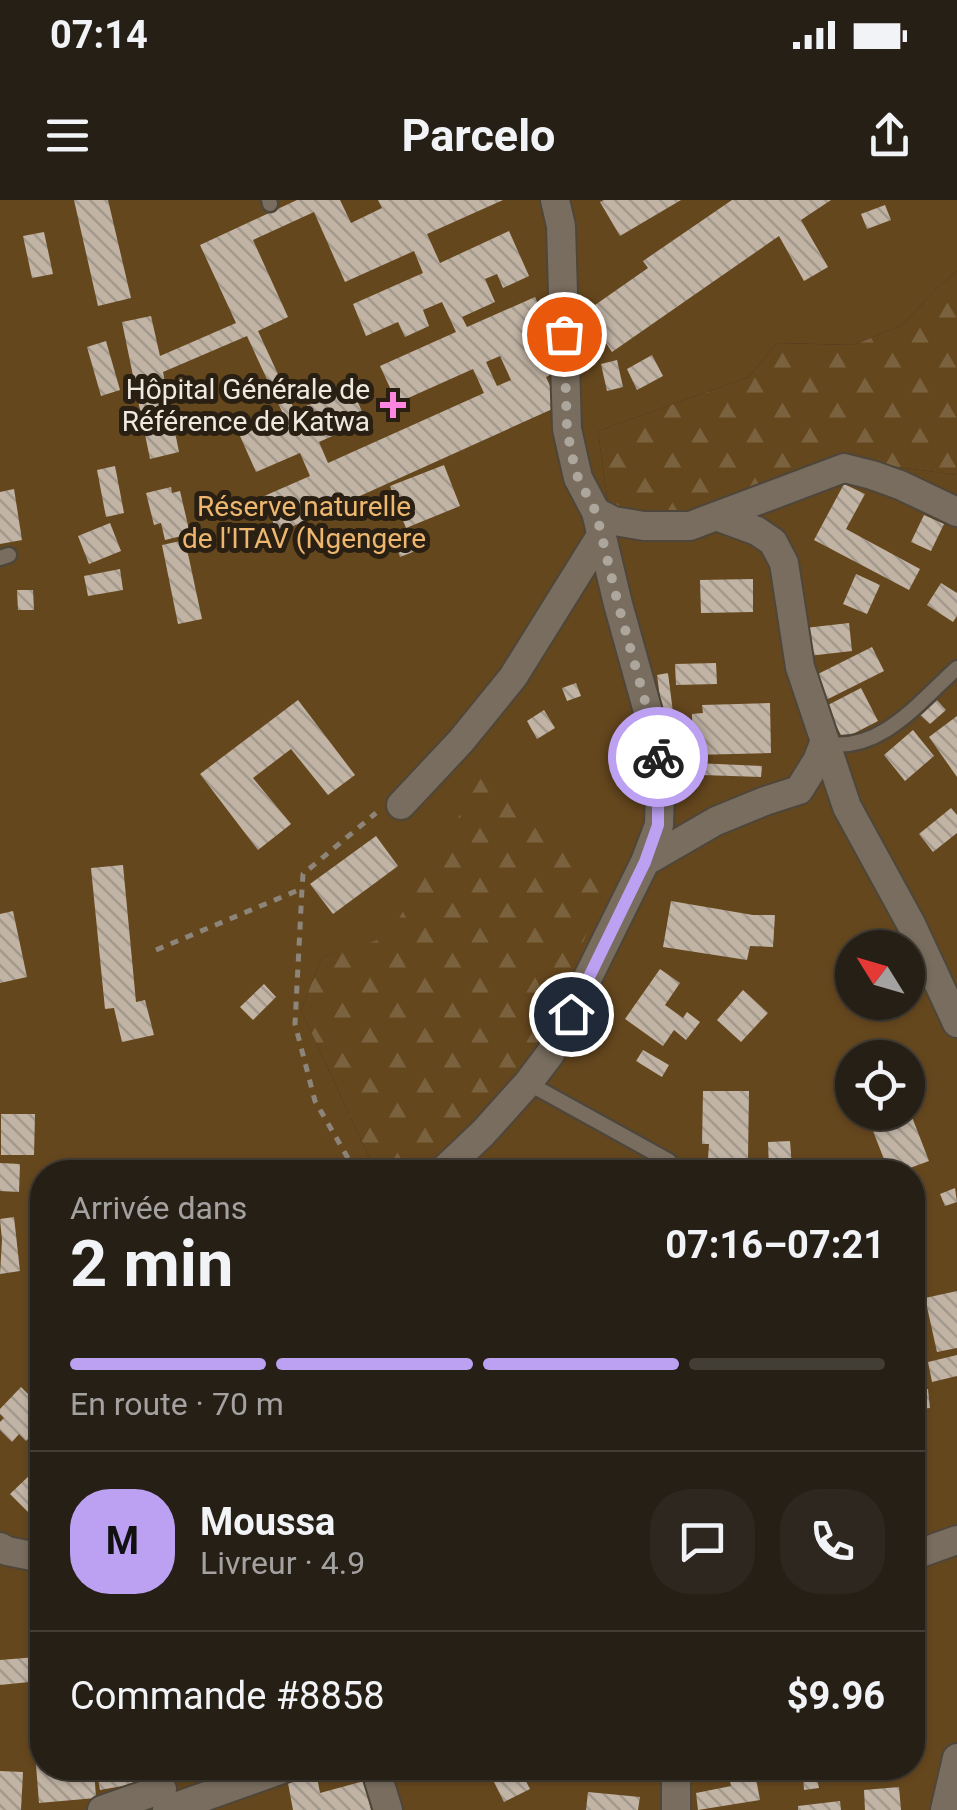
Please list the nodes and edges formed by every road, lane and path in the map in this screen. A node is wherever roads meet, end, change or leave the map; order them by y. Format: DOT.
graph roads {
  1 [pos="555,200"];
  2 [pos="957,512"];
  3 [pos="719,517"];
  4 [pos="599,522"];
  5 [pos="957,668"];
  6 [pos="824,743"];
  7 [pos="799,790"];
  8 [pos="401,805"];
  9 [pos="848,807"];
  10 [pos="645,862"];
  11 [pos="302,889"];
  12 [pos="156,950"];
  13 [pos="957,1023"];
  14 [pos="528,1082"];
  15 [pos="349,1160"];
  16 [pos="455,1160"];
  17 [pos="665,1160"];
  18 [pos="957,1540"];
  19 [pos="0,1547"];
  20 [pos="925,1551"];
  21 [pos="30,1556"];
  22 [pos="957,1758"];
  23 [pos="157,1780"];
  24 [pos="161,1780"];
  25 [pos="251,1780"];
  26 [pos="379,1780"];
  27 [pos="676,1780"];
  28 [pos="102,1810"];
  29 [pos="388,1810"];
  30 [pos="676,1810"];
  31 [pos="946,1810"];
  1 -- 4 [label="street"];
  2 -- 3 [label="street"];
  3 -- 4 [label="street"];
  3 -- 6 [label="street"];
  4 -- 8 [label="street"];
  4 -- 10 [label="street"];
  5 -- 6 [label="lane"];
  6 -- 7 [label="street"];
  6 -- 9 [label="street"];
  7 -- 9 [label="street"];
  7 -- 10 [label="street"];
  8 -- 11 [label="path"];
  9 -- 13 [label="street"];
  10 -- 14 [label="street"];
  11 -- 12 [label="path"];
  11 -- 15 [label="path"];
  14 -- 16 [label="street"];
  14 -- 17 [label="lane"];
  18 -- 20 [label="street"];
  19 -- 21 [label="street"];
  22 -- 31 [label="street"];
  23 -- 28 [label="street"];
  24 -- 25 [label="street"];
  26 -- 29 [label="street"];
  27 -- 30 [label="street"];
}
